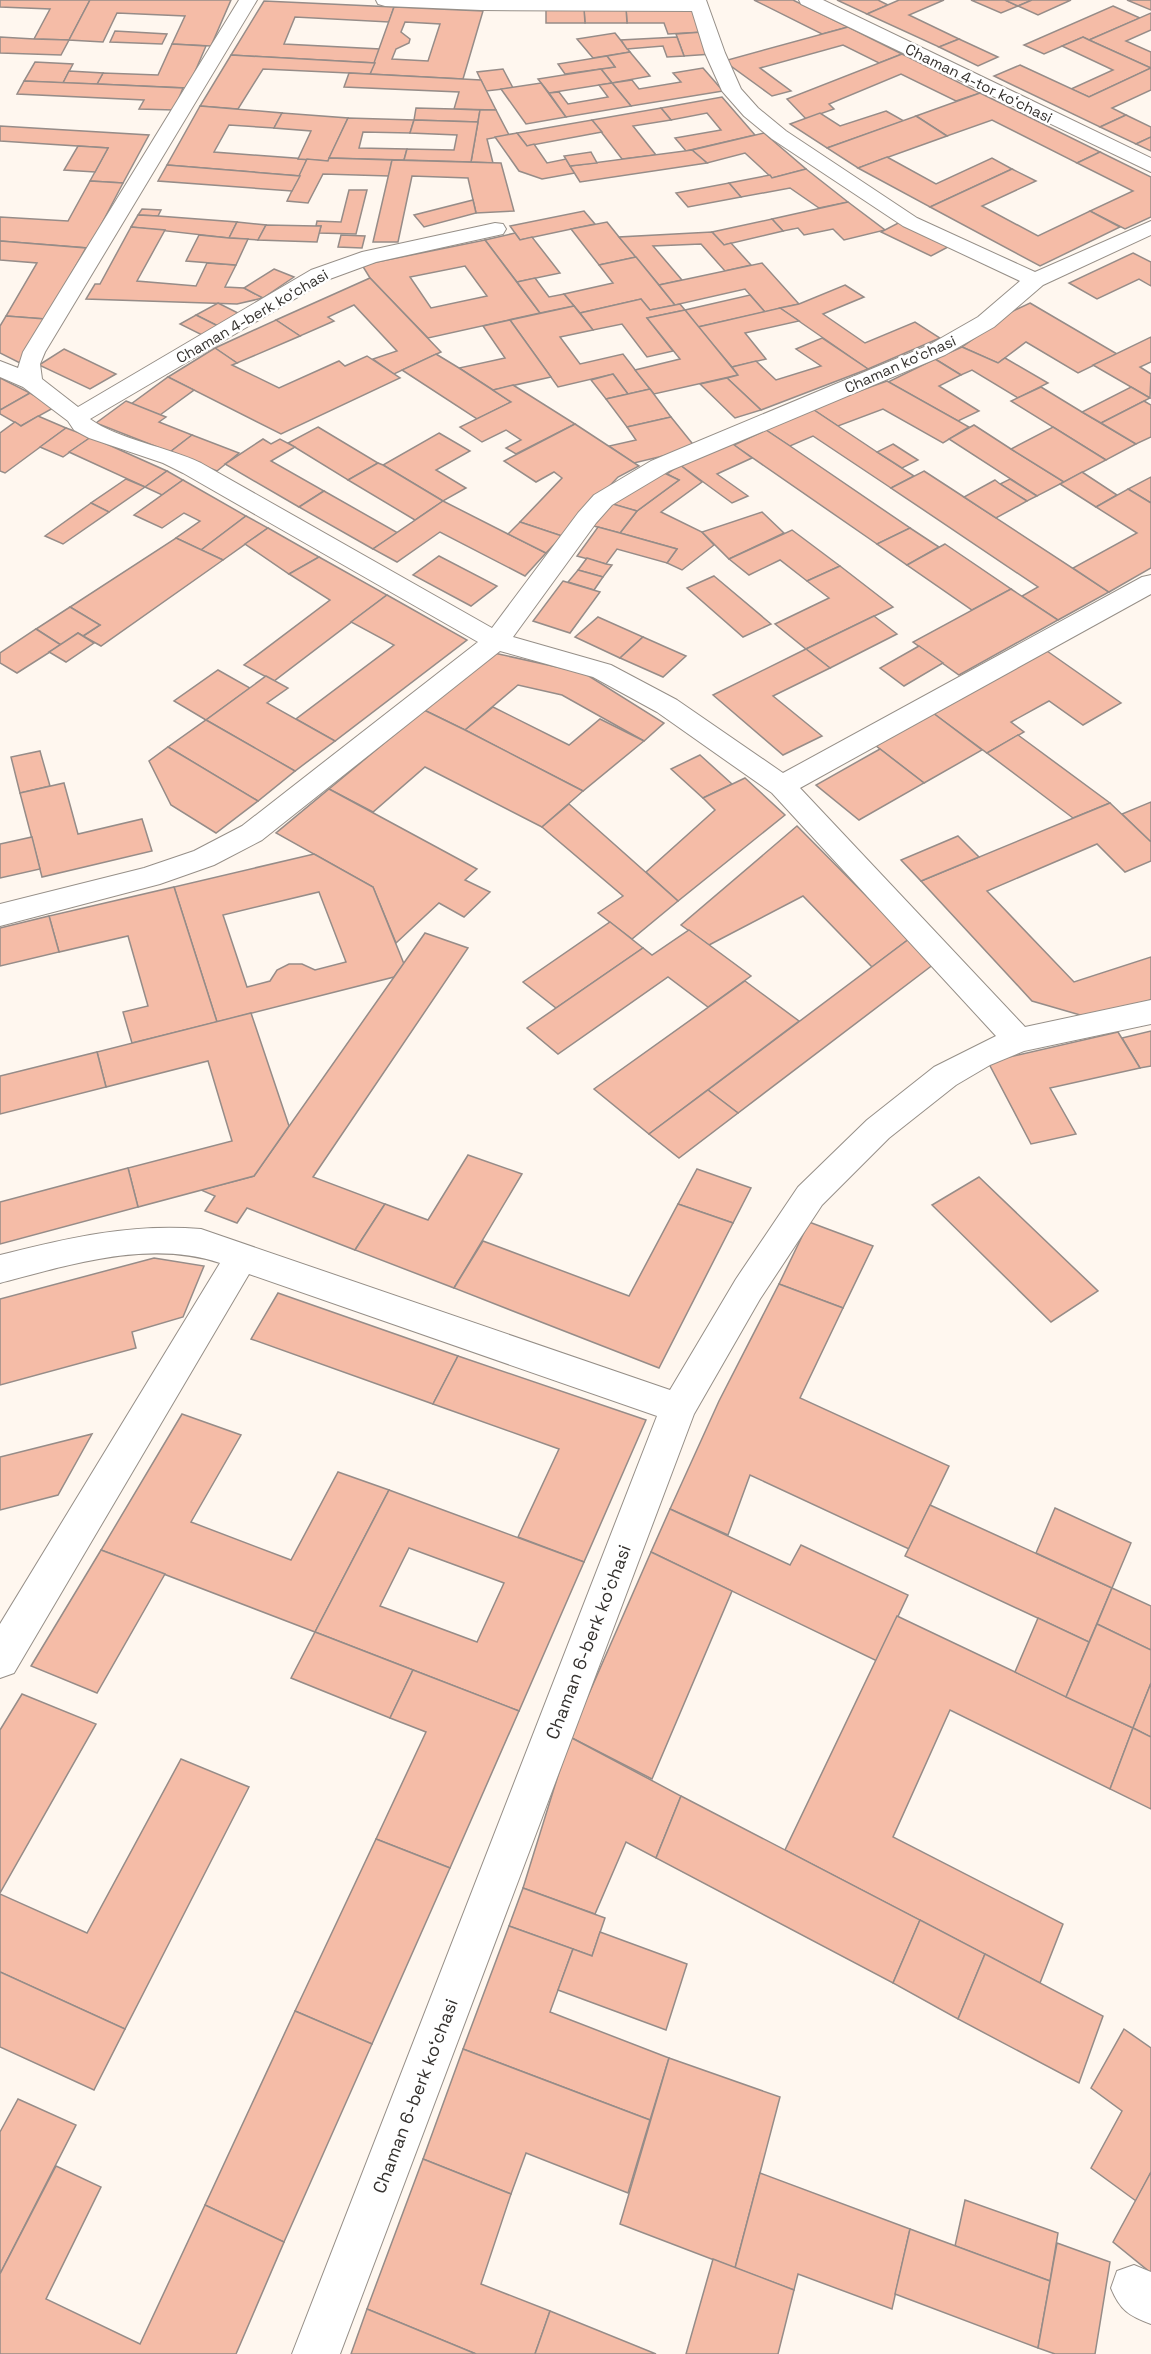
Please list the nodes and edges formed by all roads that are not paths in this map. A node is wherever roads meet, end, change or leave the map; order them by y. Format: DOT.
graph roads {
  1 [pos="248,0"];
  2 [pos="385,0"];
  3 [pos="808,0"];
  4 [pos="698,3"];
  5 [pos="1151,166"];
  6 [pos="1151,227"];
  7 [pos="495,230"];
  8 [pos="1035,280"];
  9 [pos="0,368"];
  10 [pos="31,382"];
  11 [pos="77,417"];
  12 [pos="1151,583"];
  13 [pos="496,641"];
  14 [pos="782,786"];
  15 [pos="0,915"];
  16 [pos="1151,1012"];
  17 [pos="1018,1040"];
  18 [pos="241,1258"];
  19 [pos="0,1269"];
  20 [pos="678,1408"];
  21 [pos="0,1660"];
  22 [pos="316,2354"];
  1 -- 10 [label="street"];
  2 -- 4 [label="street"];
  3 -- 5 [label="street, Chaman 4-tor koʻchasi"];
  4 -- 8 [label="street"];
  6 -- 8 [label="street"];
  7 -- 11 [label="street, Chaman 4-berk koʻchasi"];
  8 -- 13 [label="street, Chaman koʻchasi"];
  9 -- 10 [label="street"];
  10 -- 11 [label="street"];
  11 -- 13 [label="street"];
  12 -- 14 [label="street"];
  13 -- 14 [label="street"];
  13 -- 15 [label="street, Chaman koʻchasi"];
  14 -- 17 [label="street"];
  16 -- 17 [label="street, Chaman 6-berk koʻchasi"];
  17 -- 20 [label="street, Chaman 6-berk koʻchasi"];
  18 -- 19 [label="street"];
  18 -- 20 [label="street"];
  18 -- 21 [label="street"];
  20 -- 22 [label="street, Chaman 6-berk koʻchasi"];
}
